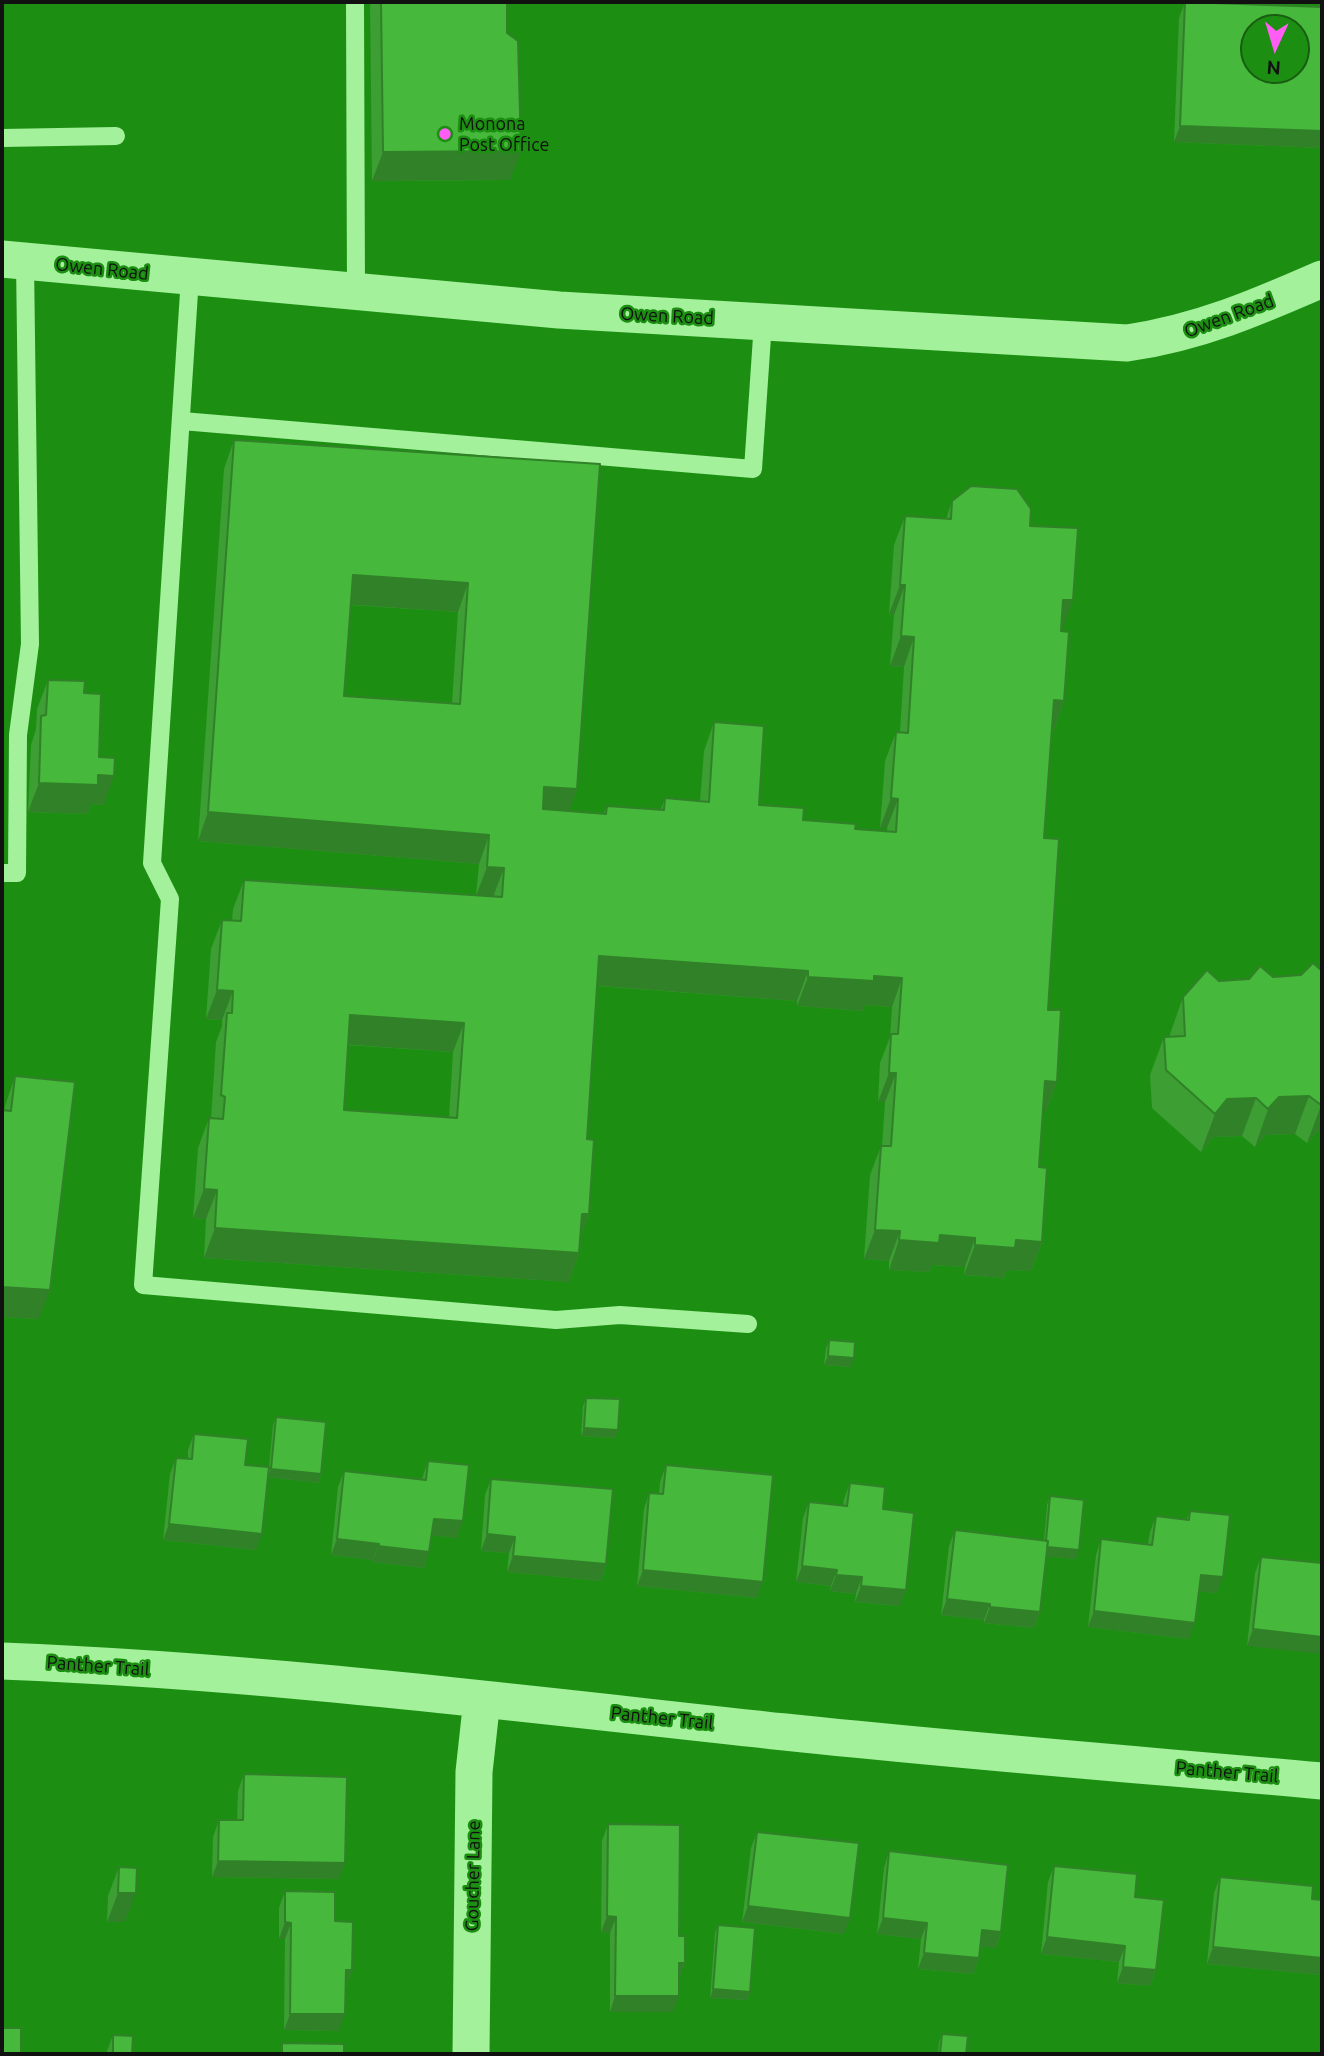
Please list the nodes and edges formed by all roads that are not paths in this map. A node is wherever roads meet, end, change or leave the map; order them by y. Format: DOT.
graph roads {
  1 [pos="355,2"];
  2 [pos="116,136"];
  3 [pos="2,138"];
  4 [pos="13,260"];
  5 [pos="190,277"];
  6 [pos="1322,279"];
  7 [pos="356,292"];
  8 [pos="763,321"];
  9 [pos="182,421"];
  10 [pos="2,873"];
  11 [pos="748,1324"];
  12 [pos="2,1661"];
  13 [pos="482,1699"];
  14 [pos="1322,1781"];
  15 [pos="471,2054"];
  1 -- 7 [label="lane"];
  2 -- 3 [label="lane"];
  4 -- 5 [label="street, Owen Road"];
  4 -- 10 [label="lane"];
  5 -- 7 [label="street, Owen Road"];
  5 -- 9 [label="lane"];
  6 -- 8 [label="street, Owen Road"];
  7 -- 8 [label="street, Owen Road"];
  8 -- 9 [label="lane"];
  9 -- 11 [label="lane"];
  12 -- 13 [label="street, Panther Trail"];
  13 -- 14 [label="street, Panther Trail"];
  13 -- 15 [label="street, Goucher Lane"];
}
